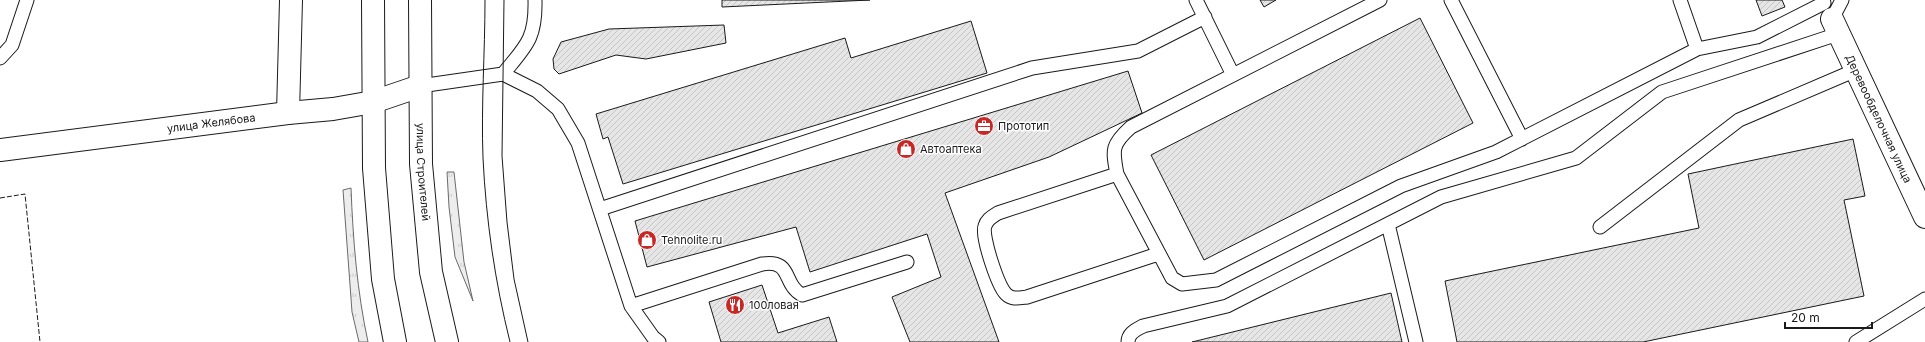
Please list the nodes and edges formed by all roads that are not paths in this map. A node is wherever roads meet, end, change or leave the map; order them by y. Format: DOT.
graph roads {
  1 [pos="27,0"];
  2 [pos="291,0"];
  3 [pos="373,0"];
  4 [pos="420,0"];
  5 [pos="535,0"];
  6 [pos="1196,0"];
  7 [pos="1380,0"];
  8 [pos="1451,0"];
  9 [pos="1680,0"];
  10 [pos="1842,0"];
  11 [pos="1829,14"];
  12 [pos="1205,17"];
  13 [pos="1697,49"];
  14 [pos="0,58"];
  15 [pos="1856,70"];
  16 [pos="503,74"];
  17 [pos="1233,75"];
  18 [pos="420,86"];
  19 [pos="373,102"];
  20 [pos="288,113"];
  21 [pos="1522,138"];
  22 [pos="0,150"];
  23 [pos="1117,174"];
  24 [pos="600,209"];
  25 [pos="1925,217"];
  26 [pos="1388,224"];
  27 [pos="1600,227"];
  28 [pos="1158,254"];
  29 [pos="907,262"];
  30 [pos="1925,299"];
  31 [pos="631,306"];
  32 [pos="395,342"];
  33 [pos="447,342"];
  34 [pos="659,342"];
  35 [pos="1128,342"];
  36 [pos="1416,342"];
  37 [pos="1856,342"];
  1 -- 14 [label="lane"];
  2 -- 20 [label="main road"];
  3 -- 19 [label="main road"];
  4 -- 18 [label="main road, улица Строителей"];
  5 -- 16 [label="lane"];
  6 -- 12 [label="lane"];
  7 -- 17 [label="lane"];
  8 -- 21 [label="lane"];
  9 -- 13 [label="lane"];
  10 -- 11 [label="lane"];
  11 -- 13 [label="lane"];
  11 -- 15 [label="main road, Деревообделочная улица"];
  11 -- 26 [label="lane"];
  12 -- 17 [label="lane"];
  12 -- 24 [label="lane"];
  13 -- 21 [label="lane"];
  15 -- 25 [label="main road, Деревообделочная улица"];
  15 -- 27 [label="lane"];
  16 -- 18 [label="lane"];
  16 -- 24 [label="lane"];
  17 -- 23 [label="lane"];
  18 -- 19 [label="main road, улица Желябова"];
  18 -- 33 [label="main road, улица Строителей"];
  19 -- 20 [label="main road, улица Желябова"];
  19 -- 32 [label="main road"];
  20 -- 22 [label="main road, улица Желябова"];
  21 -- 28 [label="lane"];
  23 -- 28 [label="lane"];
  23 -- 28 [label="lane"];
  24 -- 31 [label="lane"];
  26 -- 35 [label="lane"];
  26 -- 36 [label="lane"];
  29 -- 31 [label="lane"];
  30 -- 37 [label="lane"];
  31 -- 34 [label="lane"];
}
